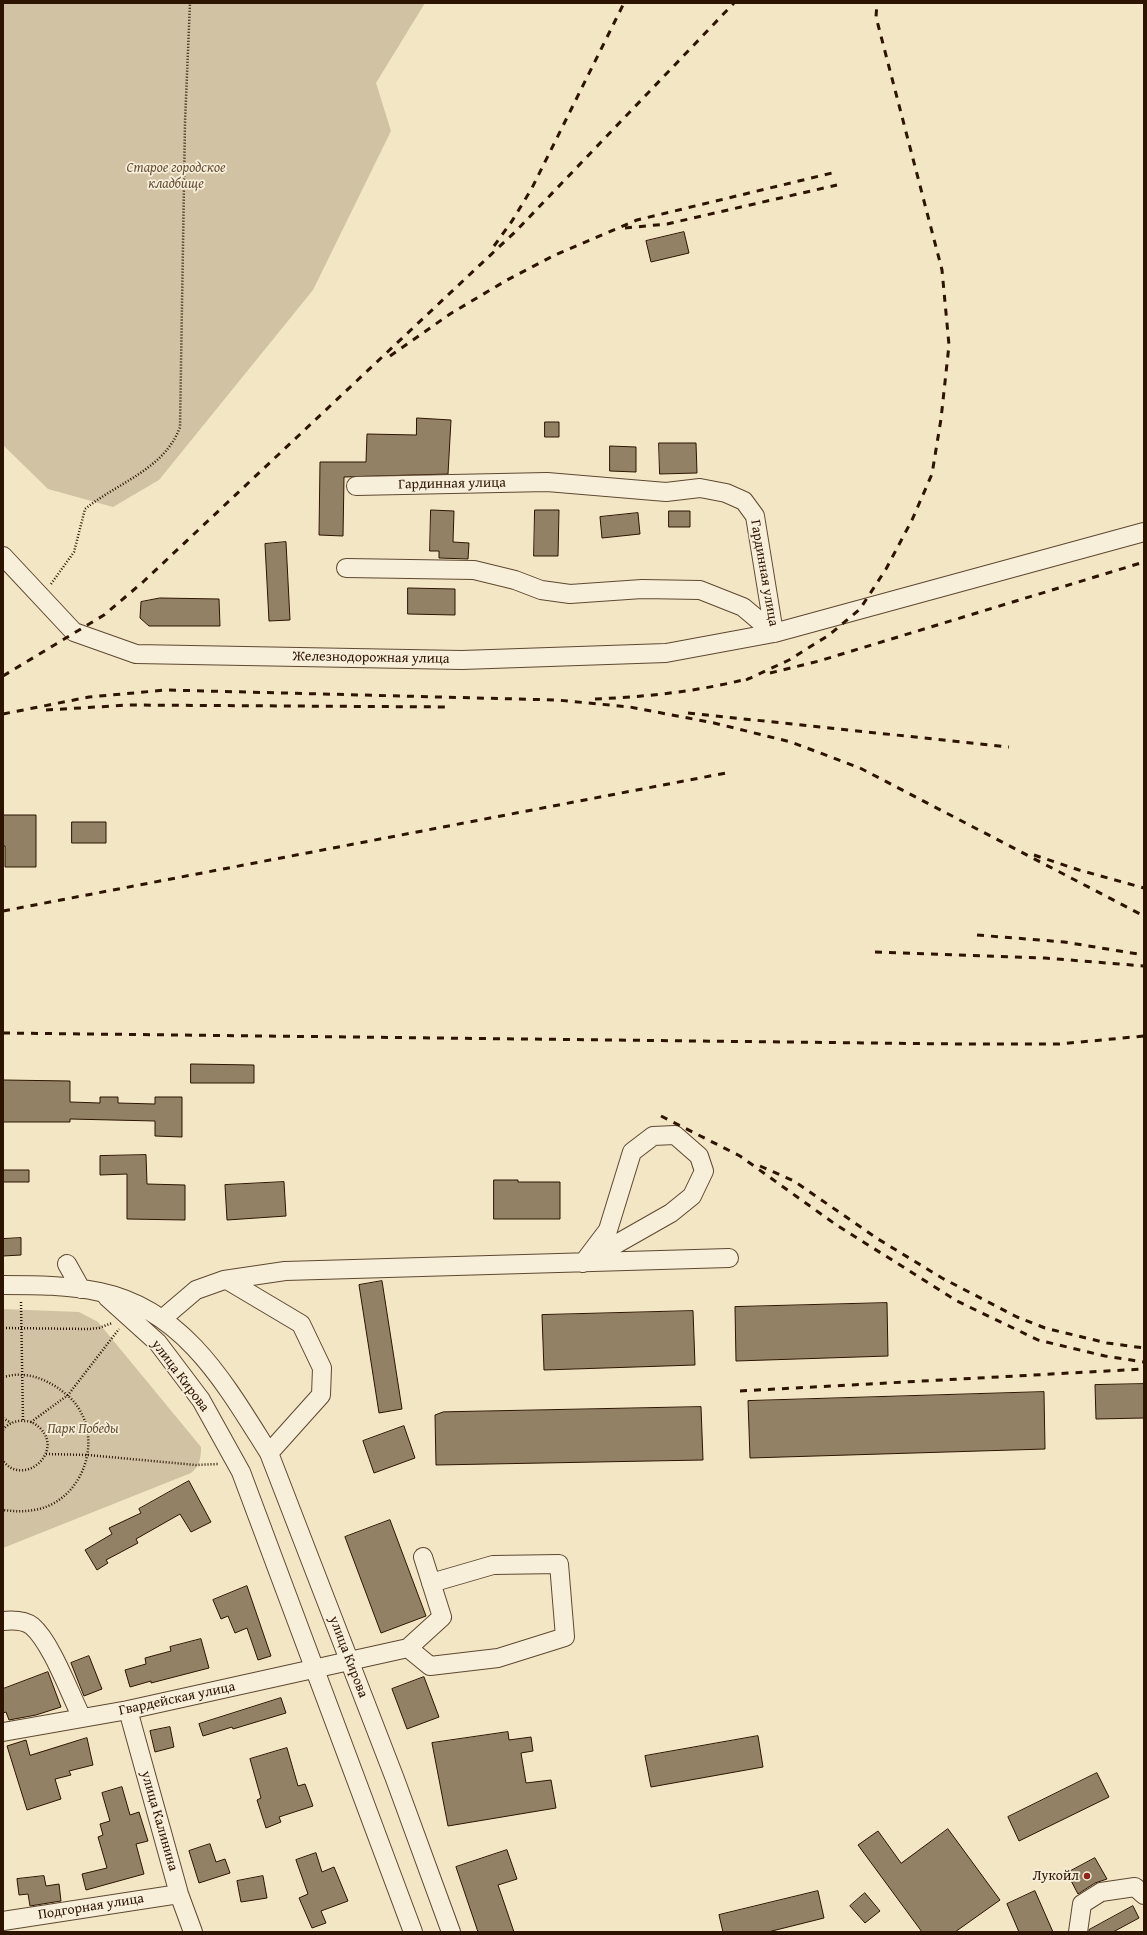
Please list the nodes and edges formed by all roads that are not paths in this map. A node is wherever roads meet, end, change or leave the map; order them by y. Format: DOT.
graph roads {
  1 [pos="356,486"];
  2 [pos="1144,532"];
  3 [pos="3,556"];
  4 [pos="346,568"];
  5 [pos="774,633"];
  6 [pos="729,1258"];
  7 [pos="583,1263"];
  8 [pos="67,1264"];
  9 [pos="227,1280"];
  10 [pos="12,1285"];
  11 [pos="81,1289"];
  12 [pos="100,1292"];
  13 [pos="162,1319"];
  14 [pos="269,1453"];
  15 [pos="423,1557"];
  16 [pos="431,1583"];
  17 [pos="3,1622"];
  18 [pos="408,1648"];
  19 [pos="350,1661"];
  20 [pos="315,1669"];
  21 [pos="128,1710"];
  22 [pos="82,1718"];
  23 [pos="3,1732"];
  24 [pos="179,1894"];
  25 [pos="1144,1895"];
  26 [pos="3,1921"];
  27 [pos="193,1932"];
  28 [pos="413,1932"];
  29 [pos="451,1932"];
  30 [pos="1078,1932"];
  1 -- 5 [label="street, Гардинная улица"];
  2 -- 5 [label="street, Гардинная улица"];
  3 -- 5 [label="street, Железнодорожная улица"];
  4 -- 5 [label="street"];
  6 -- 7 [label="street"];
  7 -- 7 [label="street"];
  7 -- 9 [label="street"];
  8 -- 11 [label="street"];
  9 -- 13 [label="street"];
  9 -- 14 [label="street"];
  10 -- 11 [label="street"];
  11 -- 12 [label="street"];
  12 -- 13 [label="street, улица Кирова"];
  12 -- 20 [label="street, улица Кирова"];
  13 -- 14 [label="street, улица Кирова"];
  14 -- 19 [label="street, улица Кирова"];
  15 -- 16 [label="street"];
  16 -- 18 [label="street"];
  16 -- 18 [label="street"];
  17 -- 22 [label="street"];
  18 -- 19 [label="street, Гвардейская улица"];
  19 -- 20 [label="street, Гвардейская улица"];
  19 -- 29 [label="street, улица Кирова"];
  20 -- 21 [label="street, Гвардейская улица"];
  20 -- 28 [label="street, улица Кирова"];
  21 -- 22 [label="street, Гвардейская улица"];
  21 -- 24 [label="street, улица Калинина"];
  22 -- 23 [label="street, Гвардейская улица"];
  24 -- 26 [label="street, Подгорная улица"];
  24 -- 27 [label="street, улица Калинина"];
  25 -- 30 [label="street"];
}
